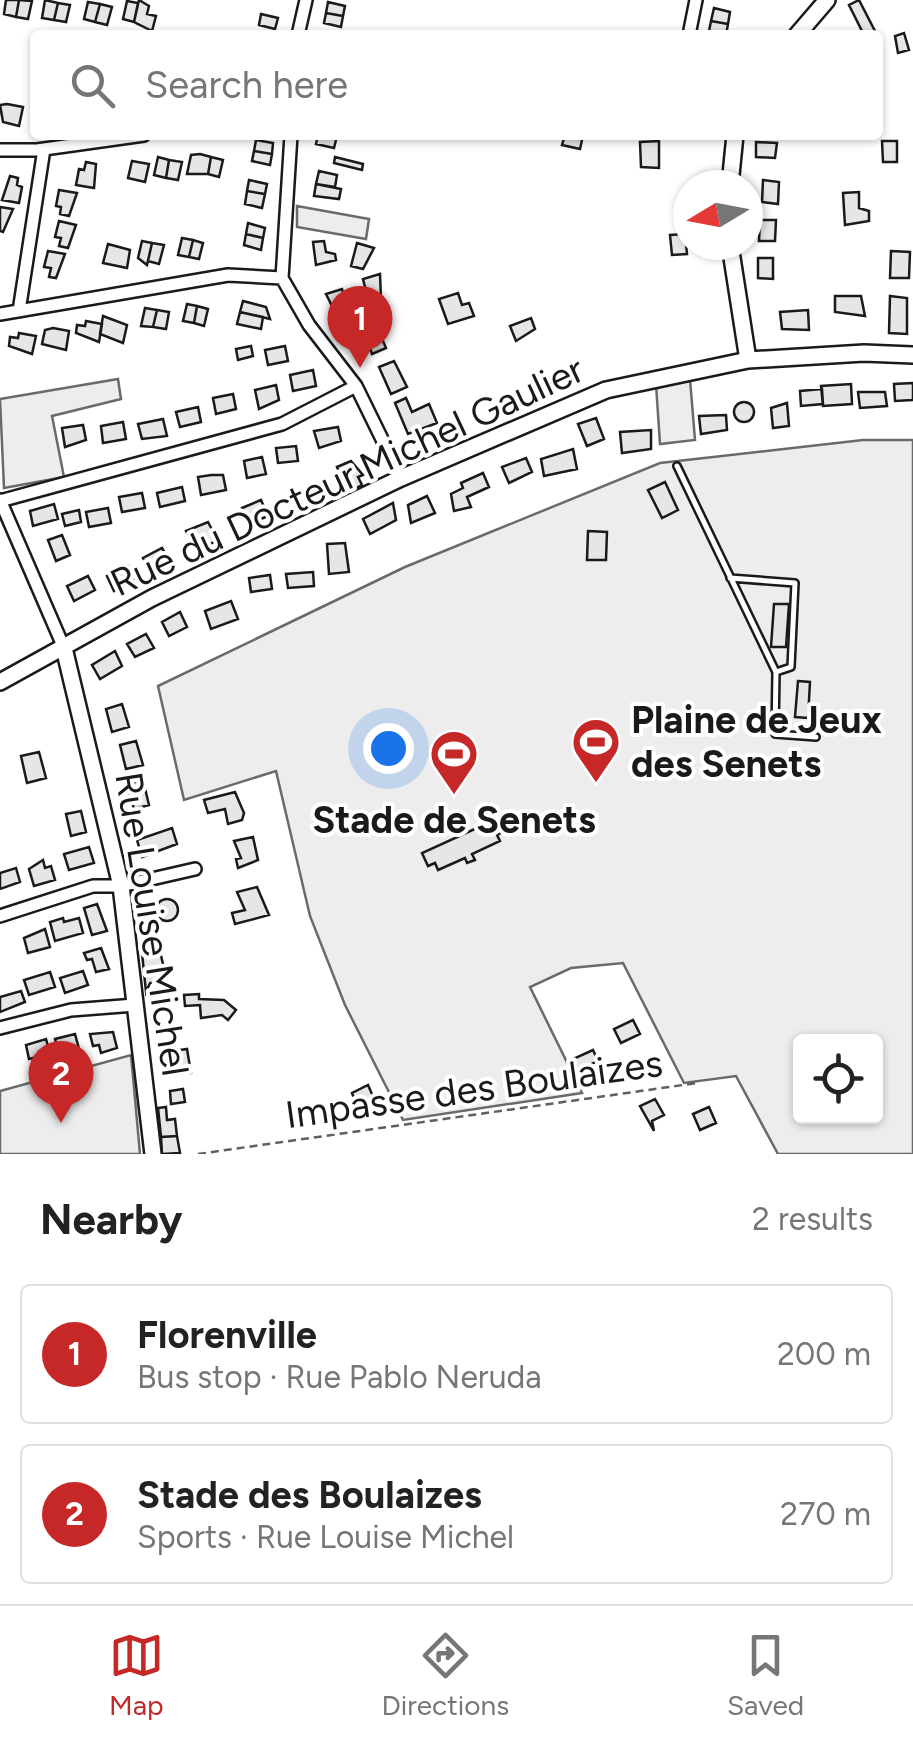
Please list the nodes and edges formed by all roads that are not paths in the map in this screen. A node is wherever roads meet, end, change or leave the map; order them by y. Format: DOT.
graph roads {
  1 [pos="306,0"];
  2 [pos="696,0"];
  3 [pos="827,0"];
  4 [pos="299,30"];
  5 [pos="690,30"];
  6 [pos="800,30"];
  7 [pos="108,140"];
  8 [pos="291,140"];
  9 [pos="734,140"];
  10 [pos="44,149"];
  11 [pos="0,150"];
  12 [pos="732,170"];
  13 [pos="732,260"];
  14 [pos="282,278"];
  15 [pos="19,310"];
  16 [pos="0,314"];
  17 [pos="913,355"];
  18 [pos="748,360"];
  19 [pos="356,386"];
  20 [pos="678,466"];
  21 [pos="400,478"];
  22 [pos="0,501"];
  23 [pos="730,578"];
  24 [pos="64,648"];
  25 [pos="776,672"];
  26 [pos="0,682"];
  27 [pos="816,737"];
  28 [pos="195,869"];
  29 [pos="121,886"];
  30 [pos="0,916"];
  31 [pos="134,1005"];
  32 [pos="0,1028"];
  33 [pos="153,1154"];
  1 -- 4 [label="street"];
  2 -- 5 [label="street"];
  3 -- 6 [label="street"];
  7 -- 10 [label="street"];
  8 -- 14 [label="street"];
  9 -- 12 [label="street"];
  10 -- 11 [label="street"];
  10 -- 15 [label="street"];
  13 -- 18 [label="street"];
  14 -- 15 [label="street"];
  14 -- 19 [label="street"];
  15 -- 16 [label="street"];
  17 -- 18 [label="street, Rue du Docteur Michel Gaulier"];
  18 -- 21 [label="street, Rue du Docteur Michel Gaulier"];
  19 -- 21 [label="street"];
  19 -- 22 [label="street"];
  20 -- 23 [label="lane"];
  21 -- 24 [label="street, Rue du Docteur Michel Gaulier"];
  22 -- 24 [label="street"];
  23 -- 25 [label="lane"];
  23 -- 25 [label="lane"];
  24 -- 26 [label="street, Rue du Docteur Michel Gaulier"];
  24 -- 29 [label="street, Rue Louise Michel"];
  25 -- 27 [label="lane"];
  28 -- 29 [label="street"];
  29 -- 30 [label="street"];
  29 -- 31 [label="street, Rue Louise Michel"];
  31 -- 32 [label="street"];
  31 -- 33 [label="street, Rue Louise Michel"];
}
